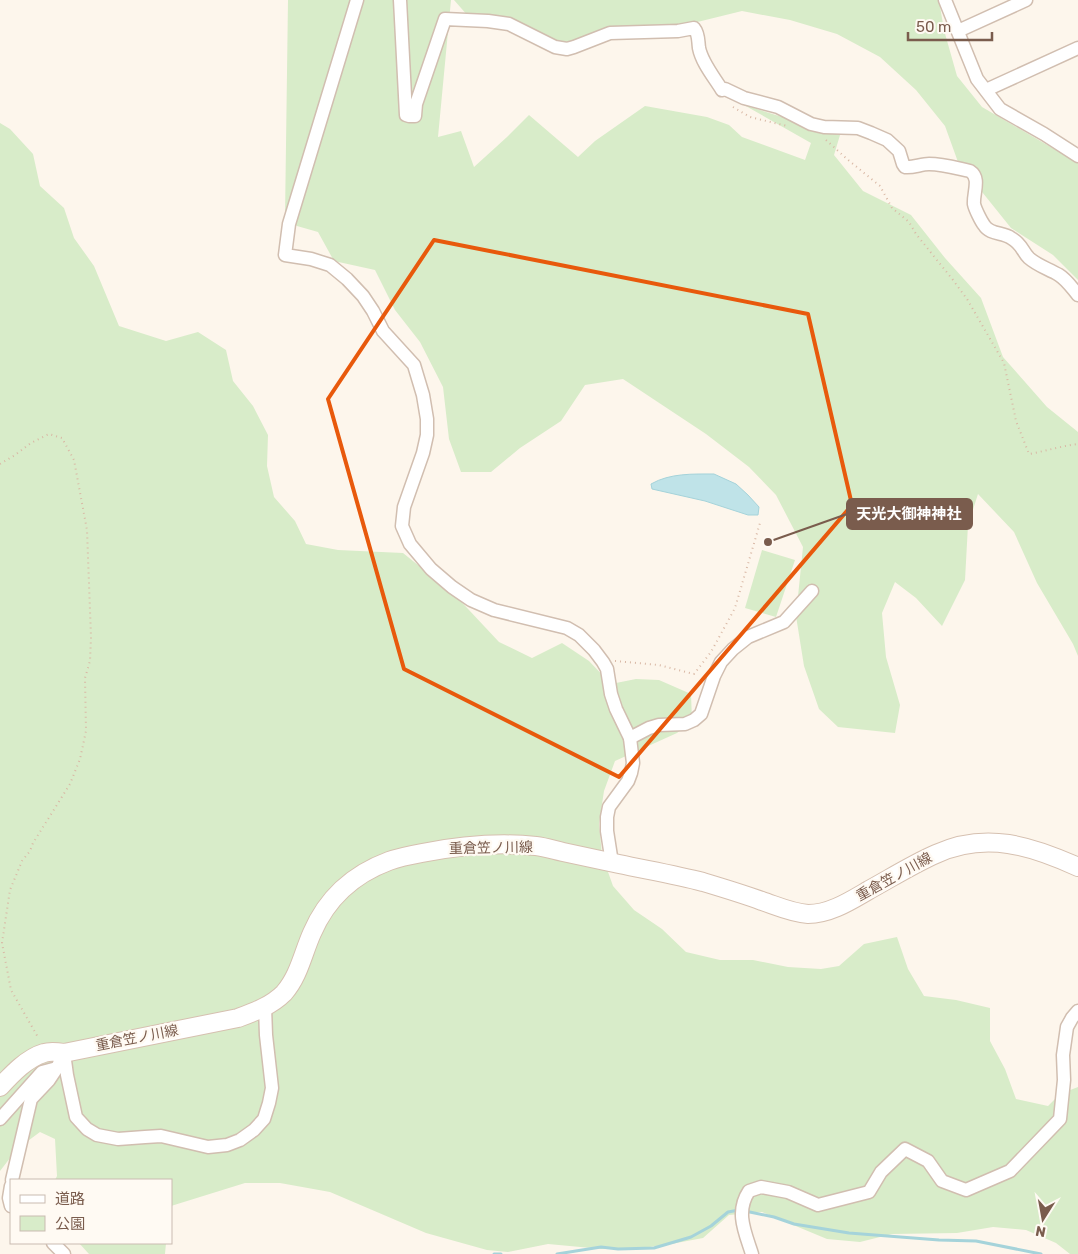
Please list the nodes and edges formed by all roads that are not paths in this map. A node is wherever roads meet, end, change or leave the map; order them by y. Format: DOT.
graph roads {
  1 [pos="357,0"];
  2 [pos="400,0"];
  3 [pos="945,0"];
  4 [pos="1026,0"];
  5 [pos="958,31"];
  6 [pos="1078,48"];
  7 [pos="986,90"];
  8 [pos="1078,156"];
  9 [pos="1078,295"];
  10 [pos="812,591"];
  11 [pos="630,738"];
  12 [pos="612,863"];
  13 [pos="1078,867"];
  14 [pos="265,1007"];
  15 [pos="1078,1011"];
  16 [pos="61,1060"];
  17 [pos="0,1087"];
  18 [pos="0,1119"];
  19 [pos="12,1179"];
  20 [pos="54,1244"];
  21 [pos="64,1254"];
  22 [pos="752,1254"];
  1 -- 11 [label="street"];
  2 -- 9 [label="street"];
  3 -- 5 [label="street"];
  4 -- 5 [label="street"];
  5 -- 7 [label="street"];
  6 -- 7 [label="street"];
  7 -- 8 [label="street"];
  10 -- 11 [label="street"];
  11 -- 12 [label="street"];
  12 -- 13 [label="main road, 重倉笠ノ川線"];
  12 -- 14 [label="main road, 重倉笠ノ川線"];
  14 -- 16 [label="main road, 重倉笠ノ川線"];
  14 -- 16 [label="street"];
  15 -- 22 [label="street"];
  16 -- 17 [label="main road, 重倉笠ノ川線"];
  16 -- 18 [label="street"];
  16 -- 19 [label="street"];
  20 -- 21 [label="street"];
}
